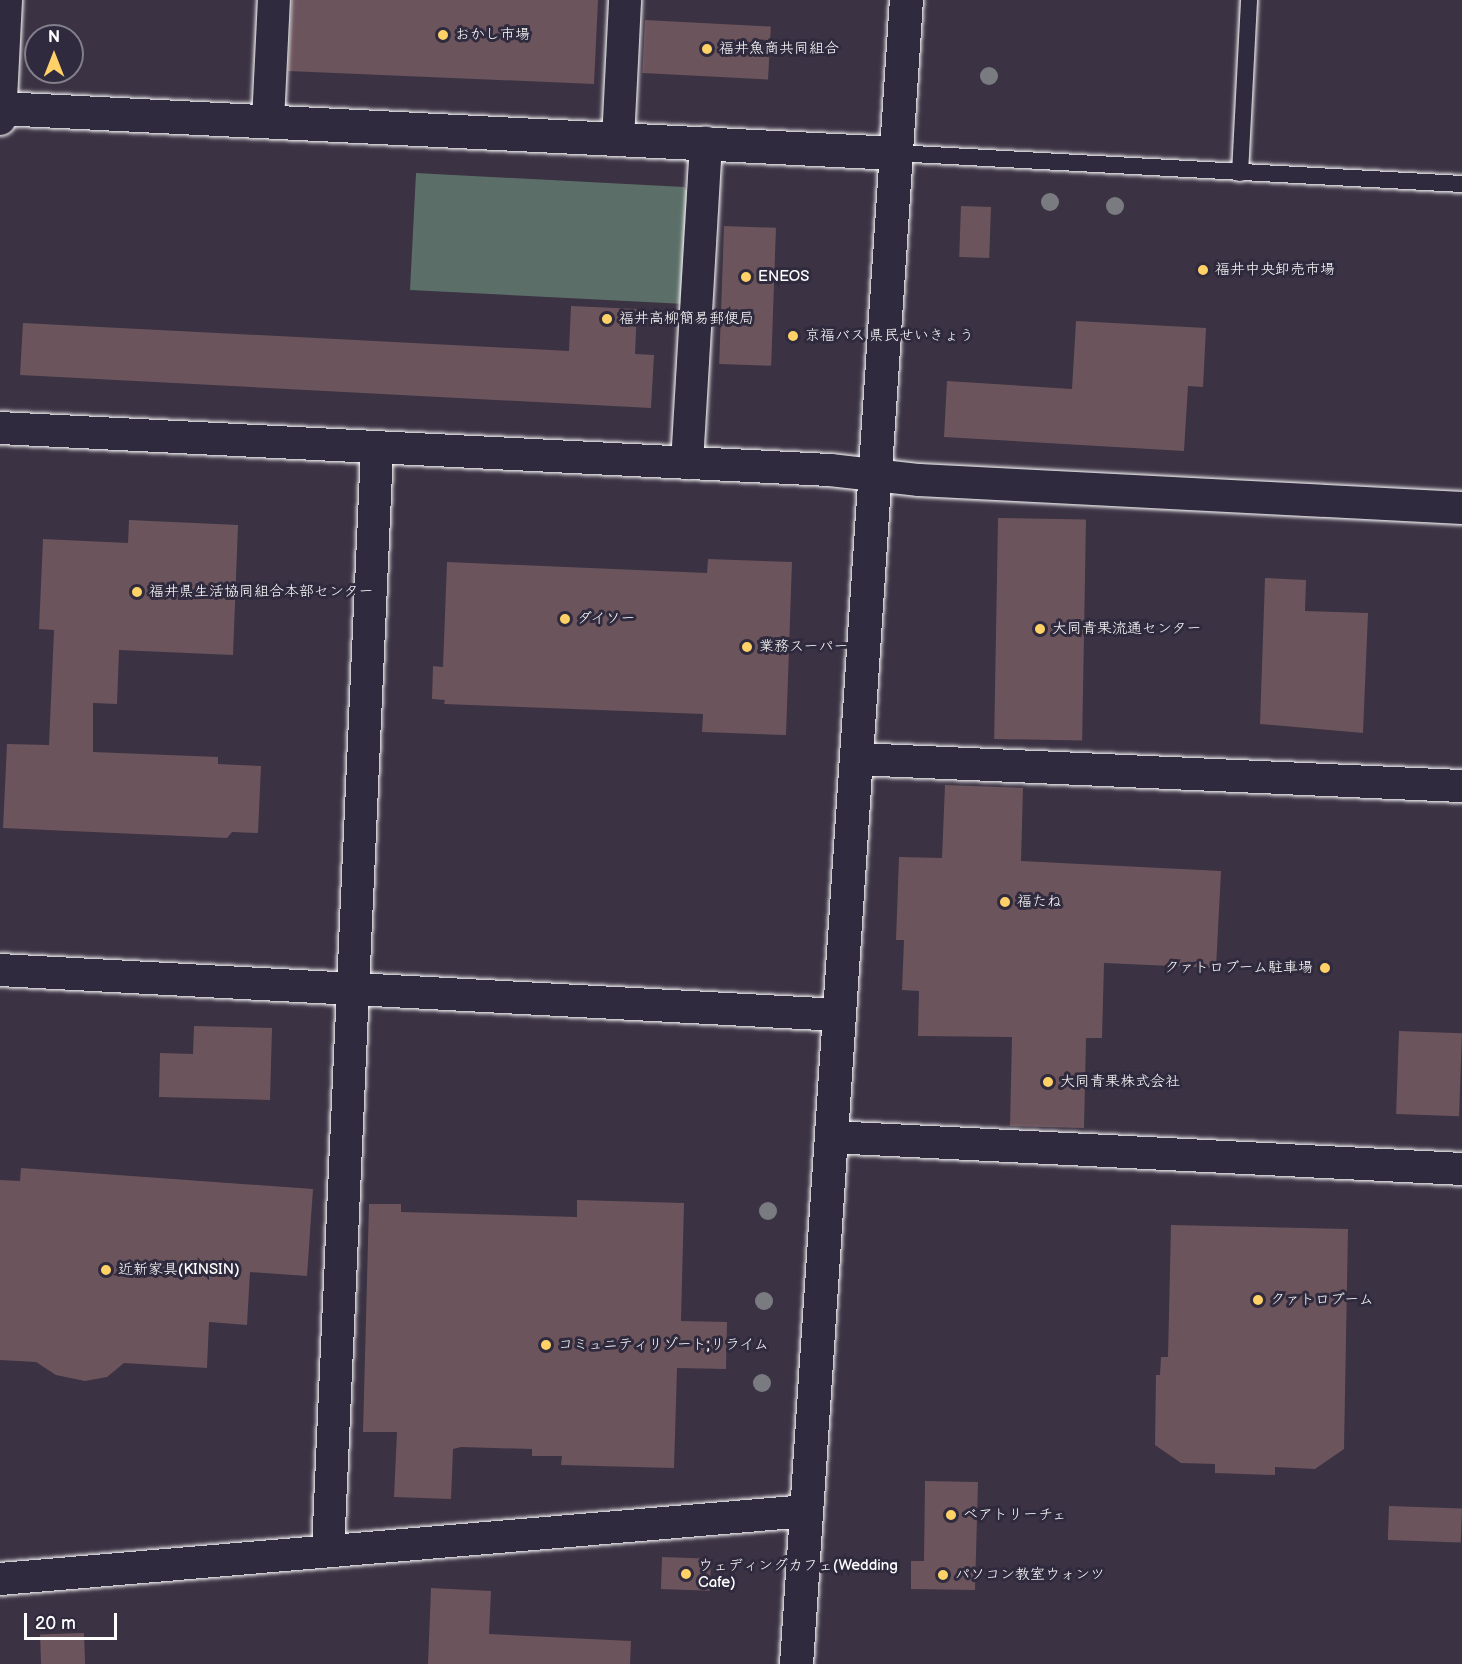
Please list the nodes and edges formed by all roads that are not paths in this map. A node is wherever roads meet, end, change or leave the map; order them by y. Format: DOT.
graph roads {
  1 [pos="6,0"];
  2 [pos="274,0"];
  3 [pos="625,0"];
  4 [pos="906,0"];
  5 [pos="1249,0"];
  6 [pos="0,108"];
  7 [pos="0,119"];
  8 [pos="268,121"];
  9 [pos="618,140"];
  10 [pos="706,143"];
  11 [pos="895,153"];
  12 [pos="1240,173"];
  13 [pos="1462,184"];
  14 [pos="0,428"];
  15 [pos="377,447"];
  16 [pos="687,463"];
  17 [pos="878,475"];
  18 [pos="1462,508"];
  19 [pos="857,759"];
  20 [pos="1462,786"];
  21 [pos="0,970"];
  22 [pos="352,988"];
  23 [pos="839,1015"];
  24 [pos="831,1137"];
  25 [pos="1462,1169"];
  26 [pos="807,1512"];
  27 [pos="328,1550"];
  28 [pos="0,1579"];
  29 [pos="796,1664"];
  1 -- 6 [label="street"];
  2 -- 8 [label="street"];
  3 -- 9 [label="street"];
  4 -- 11 [label="street"];
  5 -- 12 [label="lane"];
  6 -- 7 [label="street"];
  6 -- 8 [label="street"];
  8 -- 9 [label="street"];
  9 -- 10 [label="street"];
  10 -- 11 [label="street"];
  10 -- 16 [label="street"];
  11 -- 12 [label="lane"];
  11 -- 17 [label="street"];
  12 -- 13 [label="lane"];
  14 -- 15 [label="street"];
  15 -- 16 [label="street"];
  15 -- 22 [label="street"];
  16 -- 17 [label="street"];
  17 -- 18 [label="street"];
  17 -- 19 [label="street"];
  19 -- 20 [label="street"];
  19 -- 23 [label="street"];
  21 -- 22 [label="street"];
  22 -- 23 [label="street"];
  22 -- 27 [label="street"];
  23 -- 24 [label="street"];
  24 -- 25 [label="street"];
  24 -- 26 [label="street"];
  26 -- 27 [label="street"];
  26 -- 29 [label="street"];
  27 -- 28 [label="street"];
}
